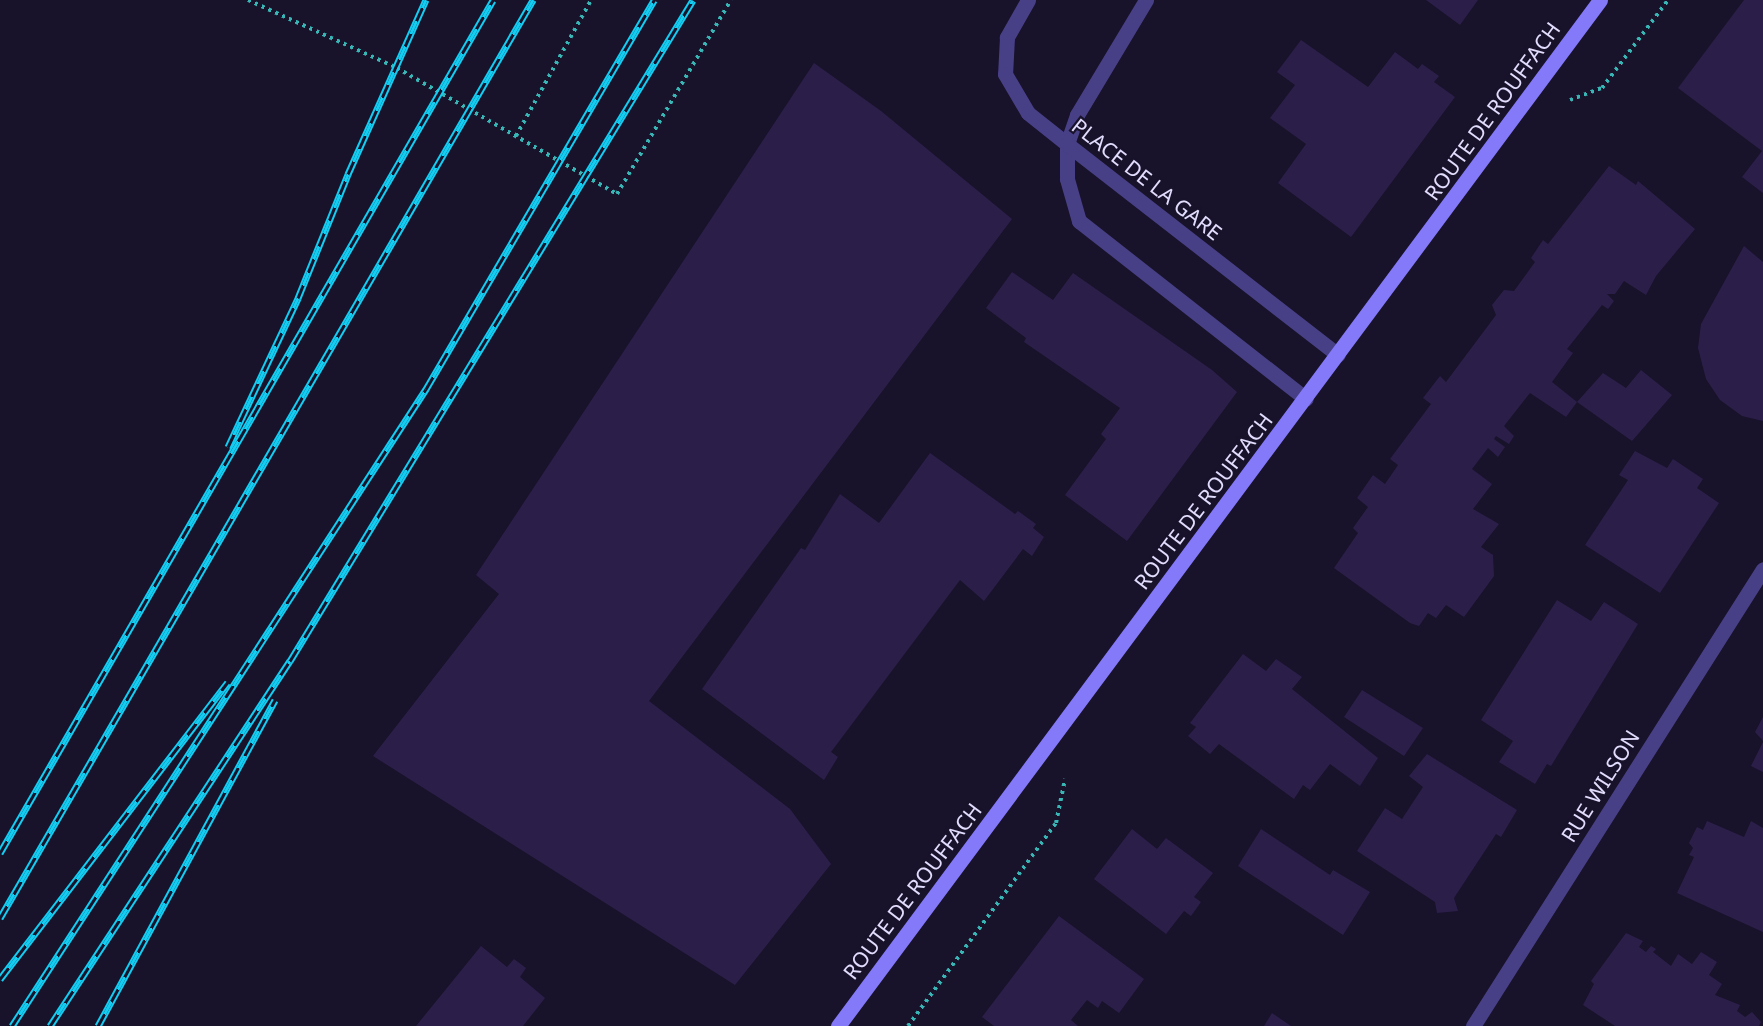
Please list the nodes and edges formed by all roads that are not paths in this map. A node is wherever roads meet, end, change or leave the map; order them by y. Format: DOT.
graph roads {
  1 [pos="1028,0"];
  2 [pos="1146,0"];
  3 [pos="1600,0"];
  4 [pos="1067,144"];
  5 [pos="1338,356"];
  6 [pos="1306,399"];
  7 [pos="1763,569"];
  8 [pos="838,1026"];
  9 [pos="1473,1026"];
  1 -- 4 [label="street, PLACE DE LA GARE"];
  2 -- 4 [label="street"];
  3 -- 5 [label="main road, ROUTE DE ROUFFACH"];
  4 -- 5 [label="street, PLACE DE LA GARE"];
  4 -- 6 [label="street"];
  5 -- 6 [label="main road, ROUTE DE ROUFFACH"];
  6 -- 8 [label="main road, ROUTE DE ROUFFACH"];
  7 -- 9 [label="street, RUE WILSON"];
}
